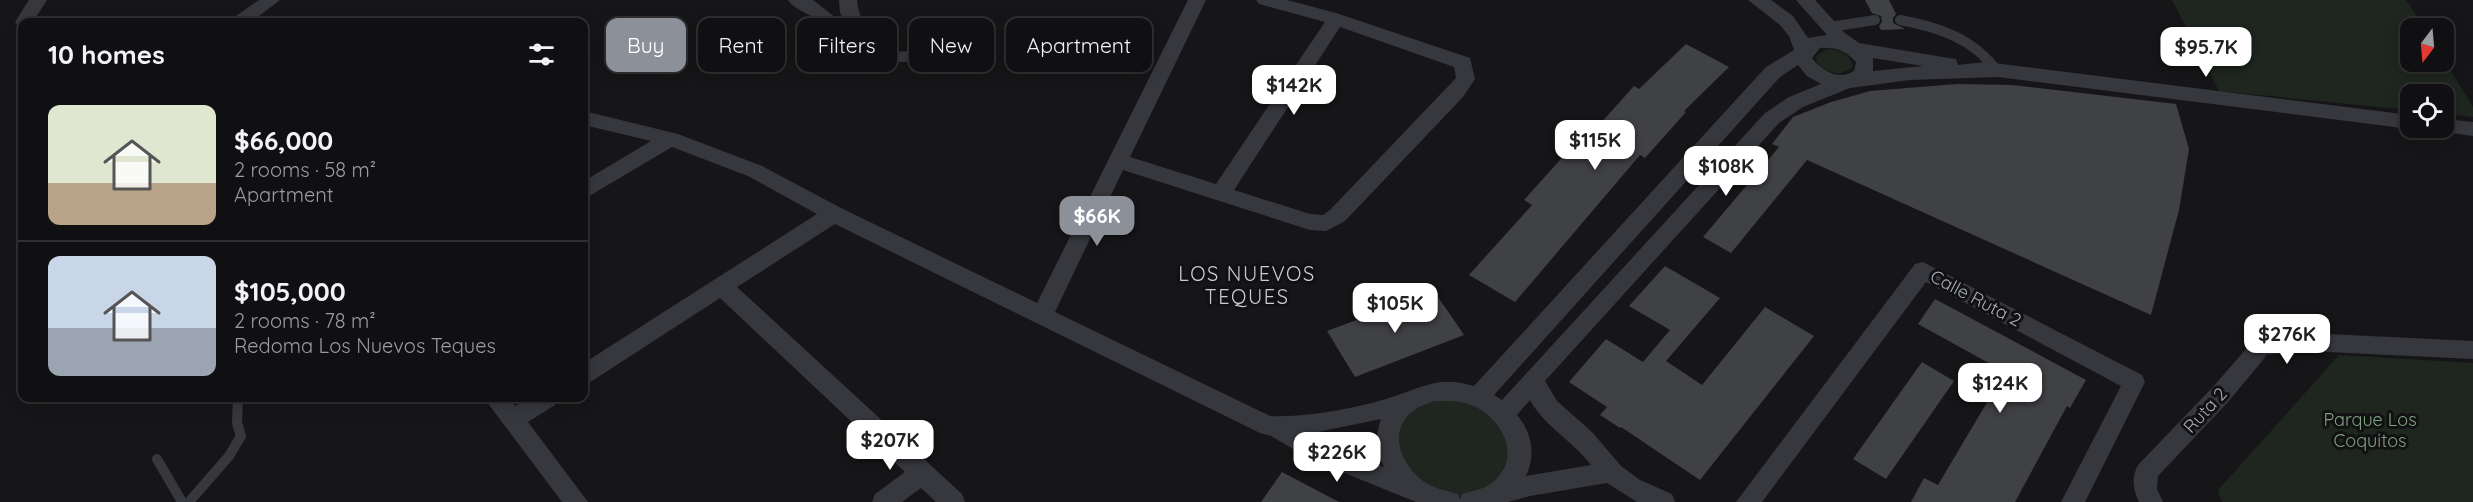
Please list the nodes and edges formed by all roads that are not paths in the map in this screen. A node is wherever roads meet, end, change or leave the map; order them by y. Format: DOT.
graph roads {
  1 [pos="38,0"];
  2 [pos="270,0"];
  3 [pos="797,0"];
  4 [pos="848,0"];
  5 [pos="1197,0"];
  6 [pos="1265,0"];
  7 [pos="1757,0"];
  8 [pos="1805,0"];
  9 [pos="27,18"];
  10 [pos="245,18"];
  11 [pos="825,18"];
  12 [pos="852,18"];
  13 [pos="1336,19"];
  14 [pos="1875,20"];
  15 [pos="1900,20"];
  16 [pos="1830,27"];
  17 [pos="1854,49"];
  18 [pos="1804,51"];
  19 [pos="1997,71"];
  20 [pos="1773,72"];
  21 [pos="1850,81"];
  22 [pos="1807,97"];
  23 [pos="588,119"];
  24 [pos="2400,121"];
  25 [pos="2454,127"];
  26 [pos="2473,129"];
  27 [pos="671,139"];
  28 [pos="1118,161"];
  29 [pos="588,188"];
  30 [pos="1221,193"];
  31 [pos="834,214"];
  32 [pos="722,286"];
  33 [pos="1041,317"];
  34 [pos="2473,350"];
  35 [pos="588,371"];
  36 [pos="1533,379"];
  37 [pos="1479,396"];
  38 [pos="238,402"];
  39 [pos="498,402"];
  40 [pos="541,402"];
  41 [pos="1406,403"];
  42 [pos="1504,414"];
  43 [pos="512,420"];
  44 [pos="1276,427"];
  45 [pos="157,459"];
  46 [pos="921,474"];
  47 [pos="1617,478"];
  48 [pos="1420,492"];
  49 [pos="1477,501"];
  50 [pos="182,502"];
  51 [pos="189,502"];
  52 [pos="576,502"];
  53 [pos="884,502"];
  54 [pos="953,502"];
  55 [pos="1449,502"];
  56 [pos="1471,502"];
  57 [pos="1663,502"];
  58 [pos="1748,502"];
  59 [pos="2073,502"];
  60 [pos="2151,502"];
  1 -- 9 [label="street"];
  2 -- 10 [label="street"];
  3 -- 11 [label="street"];
  4 -- 12 [label="street"];
  5 -- 28 [label="street"];
  6 -- 13 [label="street"];
  7 -- 18 [label="street"];
  8 -- 16 [label="street"];
  13 -- 30 [label="street"];
  13 -- 30 [label="street"];
  14 -- 16 [label="lane"];
  15 -- 19 [label="lane"];
  16 -- 17 [label="street"];
  17 -- 18 [label="street"];
  17 -- 19 [label="street"];
  17 -- 21 [label="street"];
  18 -- 20 [label="street"];
  18 -- 21 [label="street"];
  19 -- 21 [label="street"];
  19 -- 24 [label="street"];
  20 -- 22 [label="street"];
  20 -- 37 [label="street"];
  21 -- 22 [label="street"];
  22 -- 36 [label="street"];
  23 -- 27 [label="street"];
  25 -- 26 [label="street"];
  27 -- 29 [label="street"];
  27 -- 31 [label="street"];
  28 -- 30 [label="street"];
  28 -- 33 [label="street"];
  31 -- 32 [label="street"];
  31 -- 33 [label="street"];
  32 -- 35 [label="street"];
  32 -- 46 [label="street"];
  33 -- 44 [label="street"];
  34 -- 60 [label="street, Ruta 2"];
  36 -- 42 [label="street"];
  36 -- 47 [label="street"];
  37 -- 41 [label="street"];
  37 -- 42 [label="street"];
  38 -- 51 [label="lane"];
  39 -- 43 [label="street"];
  40 -- 43 [label="street"];
  41 -- 44 [label="street"];
  41 -- 48 [label="street"];
  42 -- 49 [label="street"];
  43 -- 52 [label="street"];
  44 -- 48 [label="street"];
  45 -- 50 [label="lane"];
  46 -- 53 [label="street"];
  46 -- 54 [label="street"];
  47 -- 49 [label="street"];
  47 -- 57 [label="street"];
  48 -- 55 [label="street"];
  49 -- 56 [label="street"];
  58 -- 59 [label="street, Calle Ruta 2"];
}
